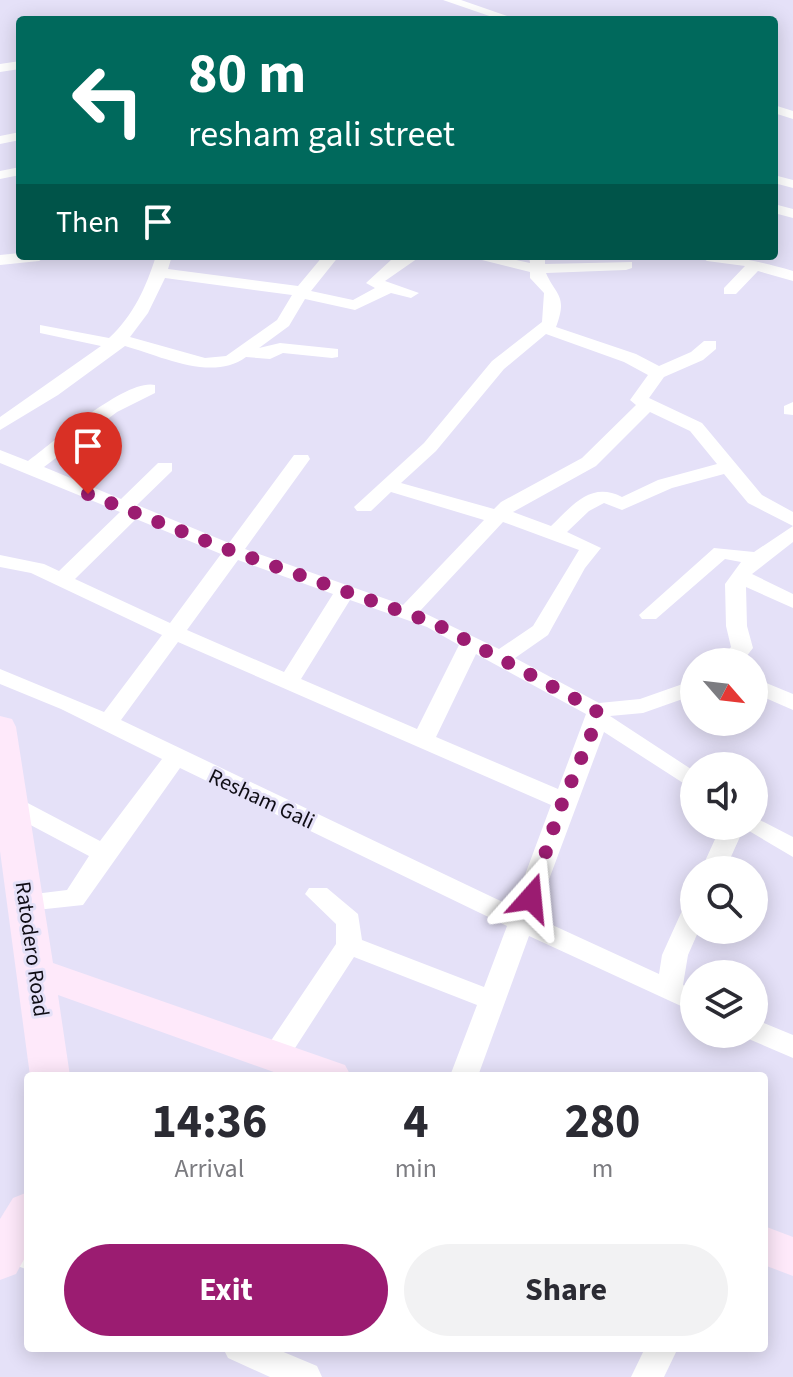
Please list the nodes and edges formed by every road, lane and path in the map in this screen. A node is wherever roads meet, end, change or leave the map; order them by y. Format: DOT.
graph roads {
  1 [pos="449,0"];
  2 [pos="500,16"];
  3 [pos="328,260"];
  4 [pos="404,260"];
  5 [pos="517,260"];
  6 [pos="732,260"];
  7 [pos="538,262"];
  8 [pos="163,264"];
  9 [pos="756,264"];
  10 [pos="626,265"];
  11 [pos="793,276"];
  12 [pos="390,287"];
  13 [pos="730,291"];
  14 [pos="301,292"];
  15 [pos="411,293"];
  16 [pos="549,324"];
  17 [pos="46,329"];
  18 [pos="119,342"];
  19 [pos="710,345"];
  20 [pos="244,352"];
  21 [pos="332,353"];
  22 [pos="658,373"];
  23 [pos="149,389"];
  24 [pos="646,406"];
  25 [pos="0,425"];
  26 [pos="0,456"];
  27 [pos="301,459"];
  28 [pos="165,467"];
  29 [pos="728,467"];
  30 [pos="31,468"];
  31 [pos="390,486"];
  32 [pos="364,507"];
  33 [pos="129,508"];
  34 [pos="789,511"];
  35 [pos="497,516"];
  36 [pos="793,532"];
  37 [pos="554,534"];
  38 [pos="233,552"];
  39 [pos="758,559"];
  40 [pos="0,561"];
  41 [pos="741,577"];
  42 [pos="62,580"];
  43 [pos="346,590"];
  44 [pos="785,606"];
  45 [pos="407,613"];
  46 [pos="649,615"];
  47 [pos="176,632"];
  48 [pos="471,642"];
  49 [pos="742,648"];
  50 [pos="500,658"];
  51 [pos="0,676"];
  52 [pos="289,681"];
  53 [pos="768,691"];
  54 [pos="680,692"];
  55 [pos="793,703"];
  56 [pos="597,714"];
  57 [pos="108,723"];
  58 [pos="0,727"];
  59 [pos="423,740"];
  60 [pos="176,757"];
  61 [pos="680,772"];
  62 [pos="563,801"];
  63 [pos="14,806"];
  64 [pos="768,833"];
  65 [pos="793,848"];
  66 [pos="104,853"];
  67 [pos="16,878"];
  68 [pos="318,894"];
  69 [pos="523,923"];
  70 [pos="680,944"];
  71 [pos="349,945"];
  72 [pos="35,972"];
  73 [pos="669,991"];
  74 [pos="680,996"];
  75 [pos="494,1001"];
  76 [pos="768,1036"];
  77 [pos="793,1047"];
  78 [pos="276,1054"];
  79 [pos="49,1072"];
  80 [pos="321,1072"];
  81 [pos="466,1072"];
  82 [pos="24,1220"];
  83 [pos="768,1247"];
  84 [pos="9,1253"];
  85 [pos="793,1257"];
  86 [pos="248,1352"];
  87 [pos="660,1352"];
  88 [pos="306,1377"];
  89 [pos="647,1377"];
  1 -- 2 [label="street"];
  3 -- 14 [label="street"];
  4 -- 12 [label="street"];
  5 -- 7 [label="street"];
  6 -- 9 [label="street"];
  7 -- 10 [label="street"];
  7 -- 16 [label="street"];
  8 -- 14 [label="street"];
  8 -- 18 [label="street"];
  9 -- 11 [label="street"];
  9 -- 13 [label="street"];
  12 -- 14 [label="street"];
  12 -- 15 [label="street"];
  14 -- 20 [label="street"];
  16 -- 22 [label="street"];
  16 -- 31 [label="street"];
  17 -- 18 [label="street"];
  18 -- 20 [label="street"];
  18 -- 25 [label="street"];
  19 -- 22 [label="street"];
  20 -- 21 [label="street"];
  22 -- 24 [label="street"];
  23 -- 30 [label="street"];
  24 -- 29 [label="street"];
  24 -- 35 [label="street"];
  26 -- 30 [label="street"];
  27 -- 38 [label="street"];
  28 -- 33 [label="street"];
  29 -- 34 [label="street"];
  29 -- 37 [label="street"];
  30 -- 33 [label="street"];
  31 -- 32 [label="street"];
  31 -- 35 [label="street"];
  33 -- 38 [label="street"];
  33 -- 42 [label="street"];
  35 -- 37 [label="street"];
  35 -- 45 [label="street"];
  36 -- 39 [label="street"];
  37 -- 50 [label="street"];
  38 -- 43 [label="street"];
  38 -- 47 [label="street"];
  39 -- 41 [label="street"];
  39 -- 46 [label="street"];
  40 -- 42 [label="street"];
  41 -- 44 [label="street"];
  41 -- 49 [label="street"];
  42 -- 47 [label="street"];
  43 -- 45 [label="street"];
  43 -- 52 [label="street"];
  45 -- 48 [label="street"];
  47 -- 52 [label="street"];
  47 -- 57 [label="street"];
  48 -- 50 [label="street"];
  48 -- 59 [label="street"];
  50 -- 56 [label="street"];
  51 -- 57 [label="street, Resham Gali"];
  52 -- 59 [label="street"];
  53 -- 55 [label="street"];
  54 -- 56 [label="street"];
  56 -- 61 [label="street"];
  56 -- 62 [label="street"];
  57 -- 60 [label="street, Resham Gali"];
  58 -- 63 [label="main road, Ratodero Road"];
  59 -- 62 [label="street"];
  60 -- 66 [label="street"];
  60 -- 69 [label="street, Resham Gali"];
  62 -- 69 [label="street"];
  63 -- 66 [label="street"];
  63 -- 67 [label="main road, Ratodero Road"];
  64 -- 65 [label="street"];
  66 -- 67 [label="street"];
  67 -- 72 [label="main road, Ratodero Road"];
  68 -- 71 [label="street"];
  69 -- 73 [label="street, Resham Gali"];
  69 -- 75 [label="street"];
  70 -- 73 [label="street"];
  71 -- 75 [label="street"];
  71 -- 78 [label="street"];
  72 -- 78 [label="main road"];
  72 -- 79 [label="main road, Ratodero Road"];
  73 -- 74 [label="street, Resham Gali"];
  75 -- 81 [label="street"];
  76 -- 77 [label="street"];
  78 -- 80 [label="main road"];
  82 -- 84 [label="main road"];
  83 -- 85 [label="main road"];
  86 -- 88 [label="street"];
  87 -- 89 [label="street"];
}
